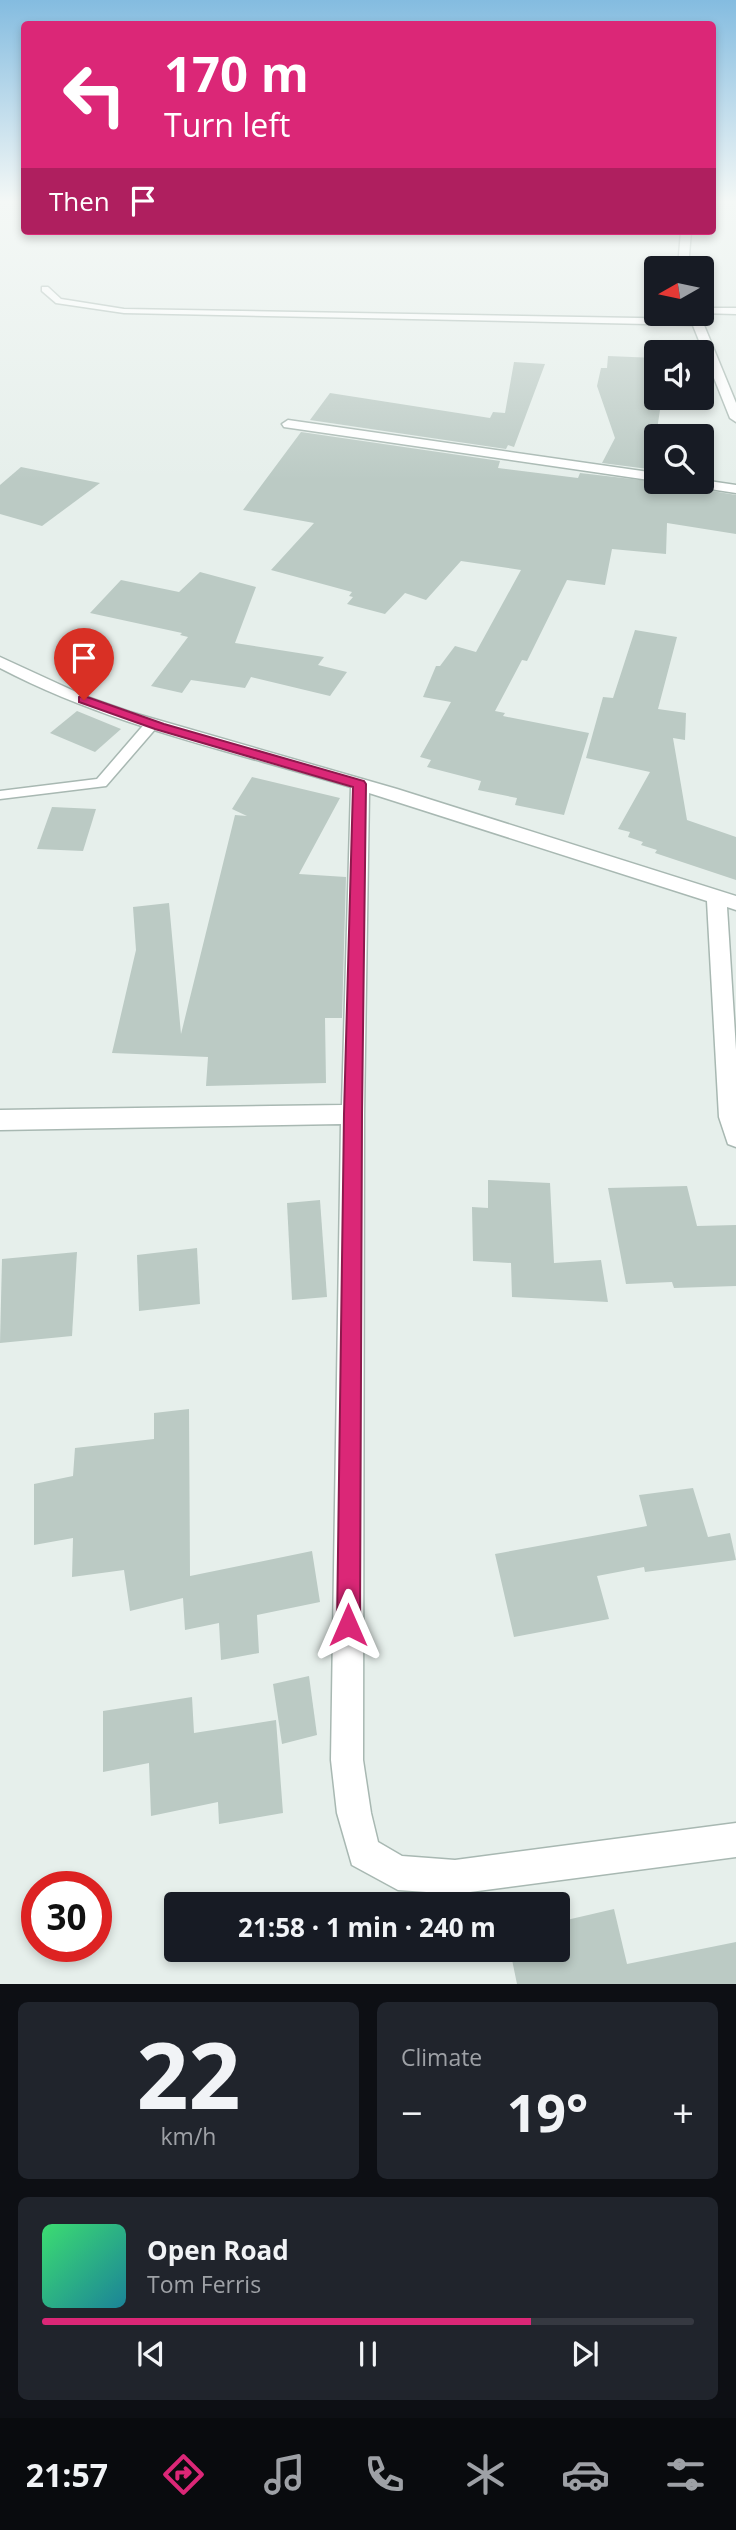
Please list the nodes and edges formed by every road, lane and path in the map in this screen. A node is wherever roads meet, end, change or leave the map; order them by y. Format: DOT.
graph roads {
  1 [pos="52,295"];
  2 [pos="736,312"];
  3 [pos="714,314"];
  4 [pos="644,315"];
  5 [pos="701,326"];
  6 [pos="736,418"];
  7 [pos="288,424"];
  8 [pos="644,475"];
  9 [pos="714,486"];
  10 [pos="736,489"];
  11 [pos="0,662"];
  12 [pos="152,724"];
  13 [pos="360,784"];
  14 [pos="0,795"];
  15 [pos="726,900"];
  16 [pos="353,1114"];
  17 [pos="0,1120"];
  18 [pos="736,1137"];
  19 [pos="736,1840"];
  1 -- 4 [label="lane"];
  2 -- 3 [label="street"];
  5 -- 6 [label="street"];
  7 -- 8 [label="street"];
  9 -- 10 [label="street"];
  11 -- 12 [label="street"];
  12 -- 13 [label="street"];
  12 -- 14 [label="lane"];
  13 -- 15 [label="street"];
  13 -- 16 [label="street"];
  15 -- 18 [label="street"];
  16 -- 17 [label="street"];
  16 -- 19 [label="street"];
}
